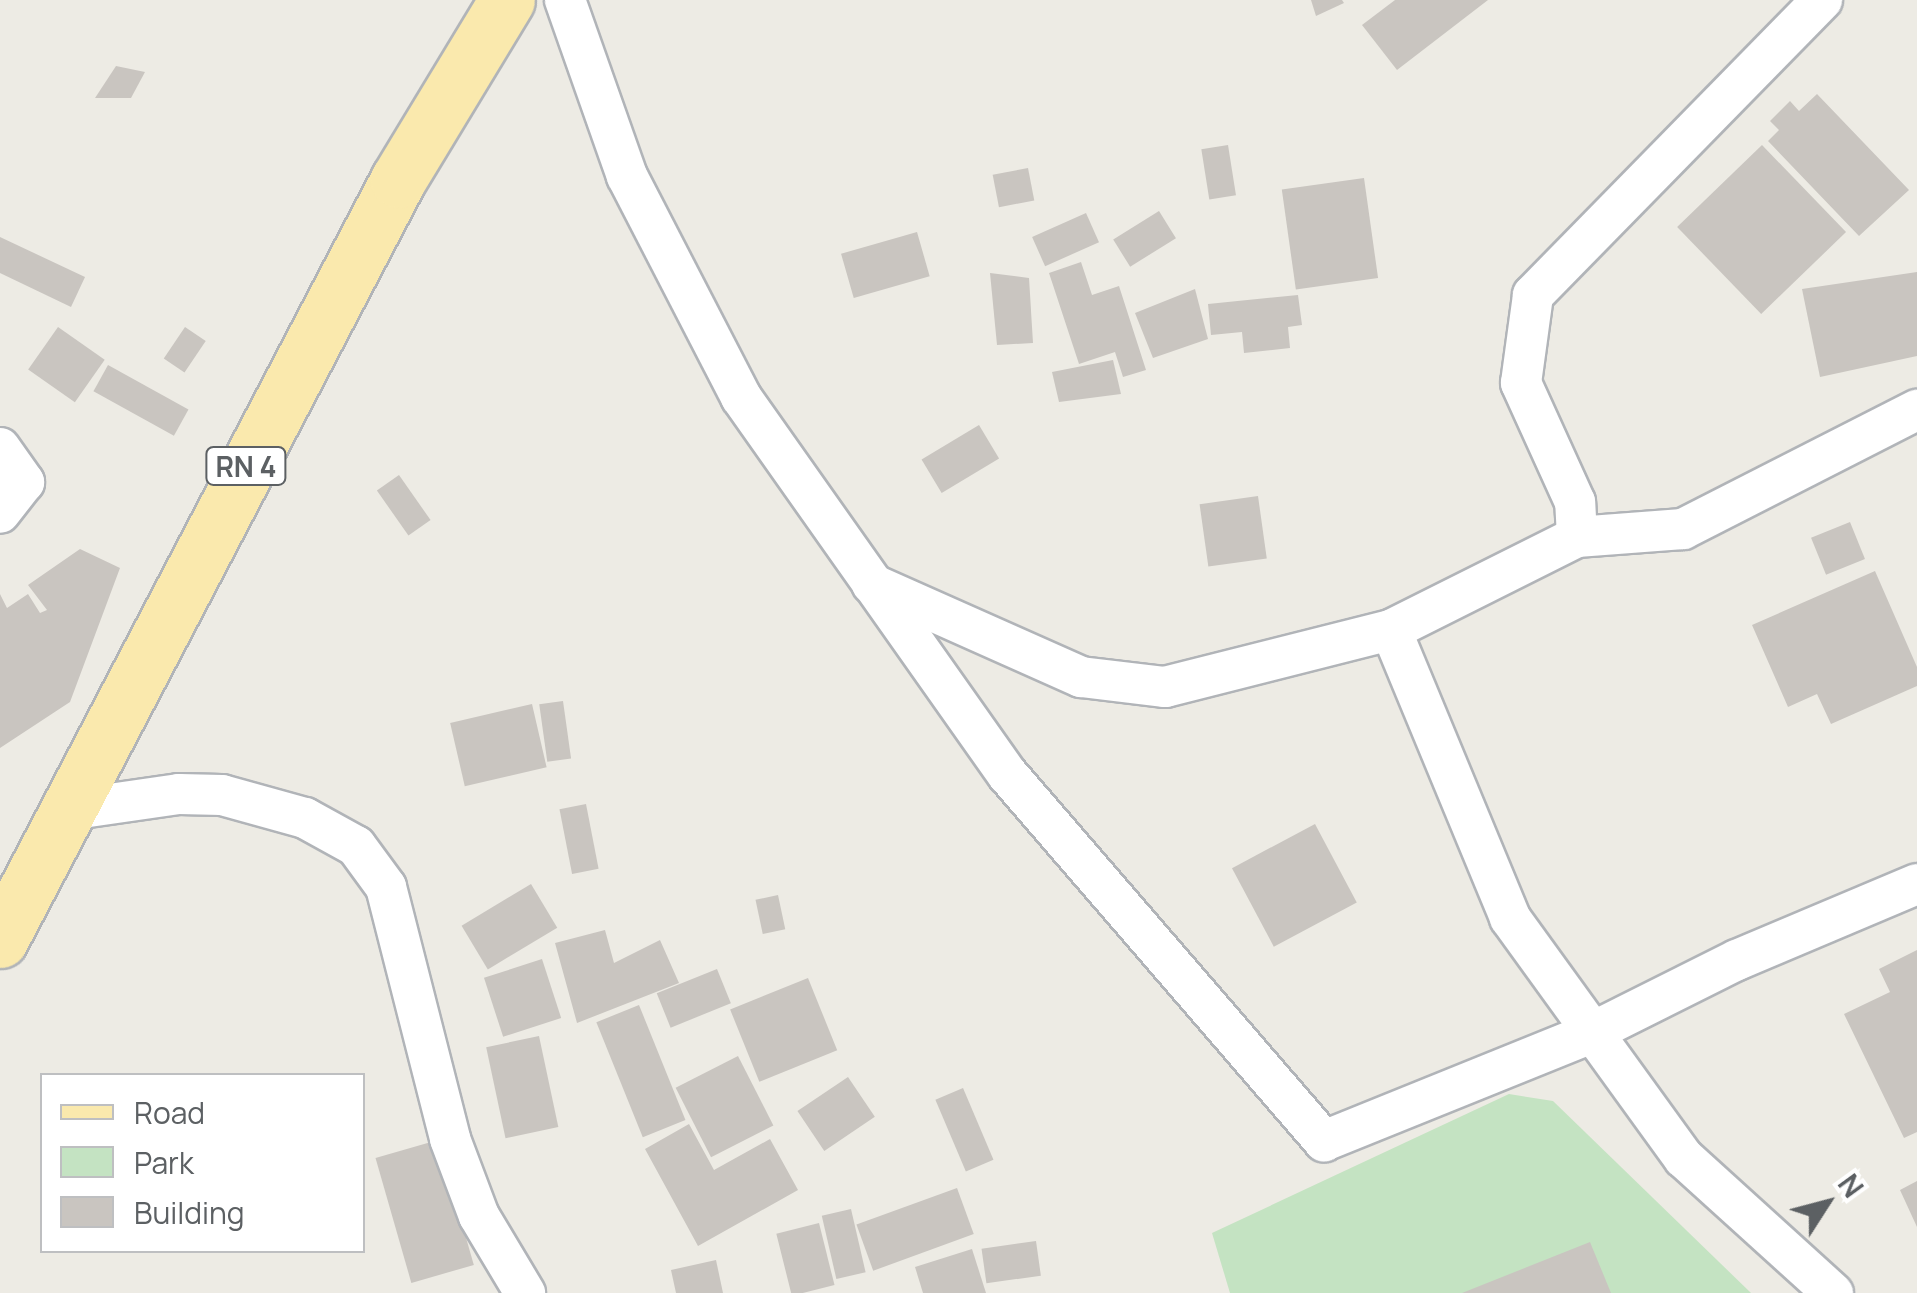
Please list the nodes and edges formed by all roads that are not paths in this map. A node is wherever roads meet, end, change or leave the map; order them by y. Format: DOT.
graph roads {
  1 [pos="507,0"];
  2 [pos="564,0"];
  3 [pos="1822,0"];
  4 [pos="1917,410"];
  5 [pos="0,448"];
  6 [pos="0,513"];
  7 [pos="1577,537"];
  8 [pos="872,584"];
  9 [pos="1390,630"];
  10 [pos="68,810"];
  11 [pos="1917,884"];
  12 [pos="0,940"];
  13 [pos="1589,1034"];
  14 [pos="525,1293"];
  15 [pos="1833,1293"];
  1 -- 10 [label="main road, RN 4"];
  2 -- 8 [label="street"];
  3 -- 7 [label="street"];
  4 -- 7 [label="street"];
  5 -- 6 [label="street"];
  7 -- 9 [label="street"];
  8 -- 9 [label="street"];
  8 -- 13 [label="street"];
  9 -- 13 [label="street"];
  10 -- 12 [label="main road, RN 4"];
  10 -- 14 [label="street"];
  11 -- 13 [label="street"];
  13 -- 15 [label="street"];
}
